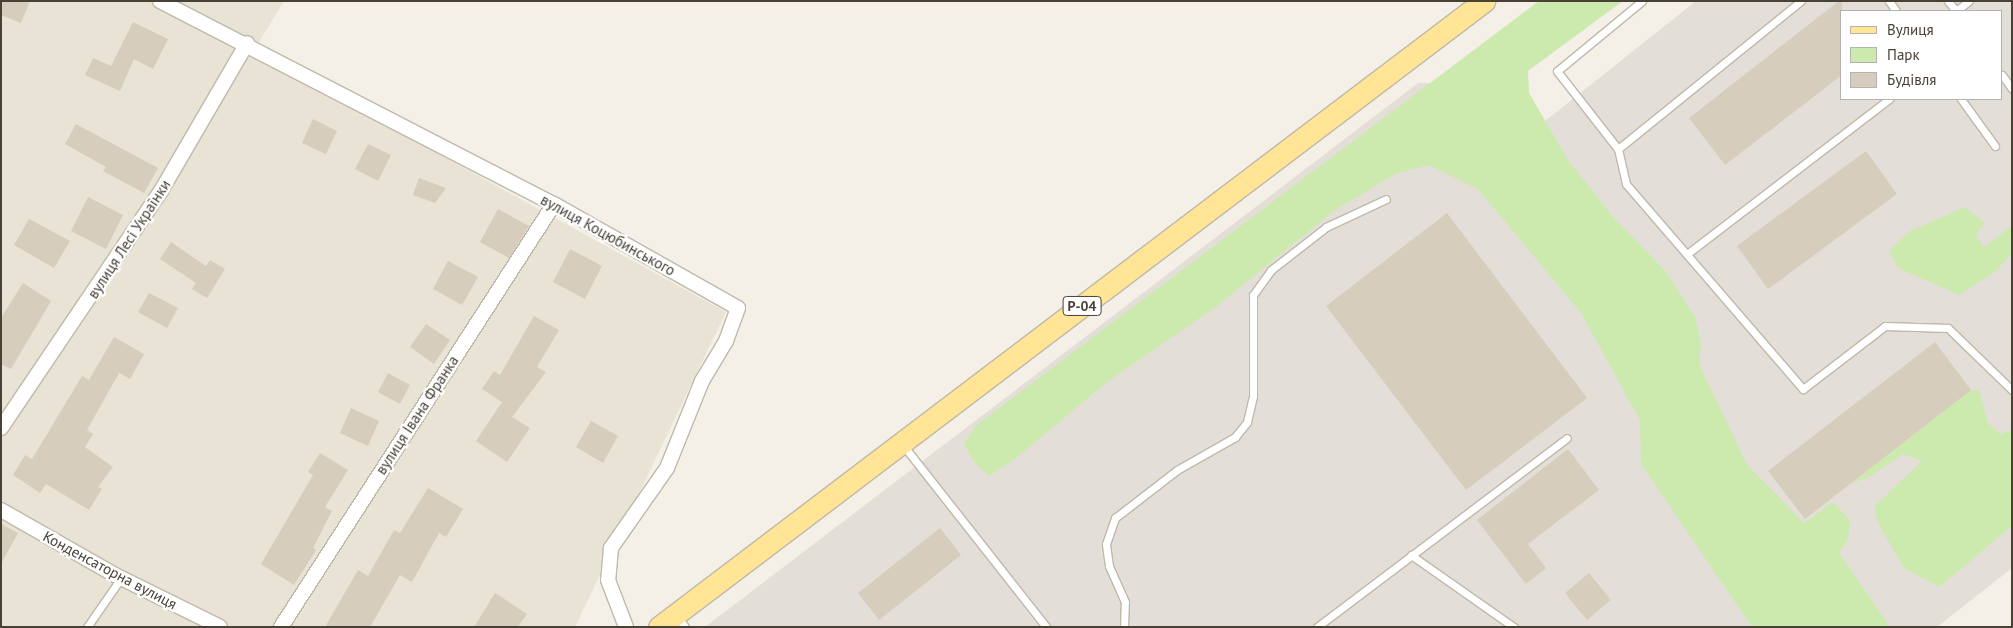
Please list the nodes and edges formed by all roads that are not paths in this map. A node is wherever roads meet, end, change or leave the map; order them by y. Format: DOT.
graph roads {
  1 [pos="160,1"];
  2 [pos="1484,1"];
  3 [pos="1642,1"];
  4 [pos="1801,1"];
  5 [pos="1969,1"];
  6 [pos="1957,10"];
  7 [pos="247,44"];
  8 [pos="2003,76"];
  9 [pos="2012,89"];
  10 [pos="1888,100"];
  11 [pos="1961,100"];
  12 [pos="1995,146"];
  13 [pos="1618,149"];
  14 [pos="1386,198"];
  15 [pos="554,204"];
  16 [pos="1687,254"];
  17 [pos="2012,390"];
  18 [pos="1,428"];
  19 [pos="1568,438"];
  20 [pos="901,443"];
  21 [pos="1,510"];
  22 [pos="1412,555"];
  23 [pos="121,578"];
  24 [pos="675,619"];
  25 [pos="87,627"];
  26 [pos="220,627"];
  27 [pos="280,627"];
  28 [pos="626,627"];
  29 [pos="1046,627"];
  30 [pos="1124,627"];
  31 [pos="1317,627"];
  32 [pos="1514,627"];
  1 -- 7 [label="street, вулиця Коцюбинського"];
  2 -- 20 [label="main road, Р-04"];
  3 -- 13 [label="lane"];
  4 -- 13 [label="lane"];
  5 -- 6 [label="lane"];
  7 -- 15 [label="street, вулиця Коцюбинського"];
  7 -- 18 [label="street, вулиця Лесі Українки"];
  8 -- 9 [label="lane"];
  10 -- 16 [label="lane"];
  11 -- 12 [label="lane"];
  13 -- 16 [label="lane"];
  14 -- 30 [label="lane"];
  15 -- 27 [label="street, вулиця Івана Франка"];
  15 -- 28 [label="street, вулиця Коцюбинського"];
  16 -- 17 [label="lane"];
  19 -- 22 [label="lane"];
  20 -- 24 [label="main road, Р-04"];
  20 -- 29 [label="lane"];
  21 -- 23 [label="street, Конденсаторна вулиця"];
  22 -- 31 [label="lane"];
  22 -- 32 [label="lane"];
  23 -- 25 [label="lane"];
  23 -- 26 [label="street, Конденсаторна вулиця"];
}
